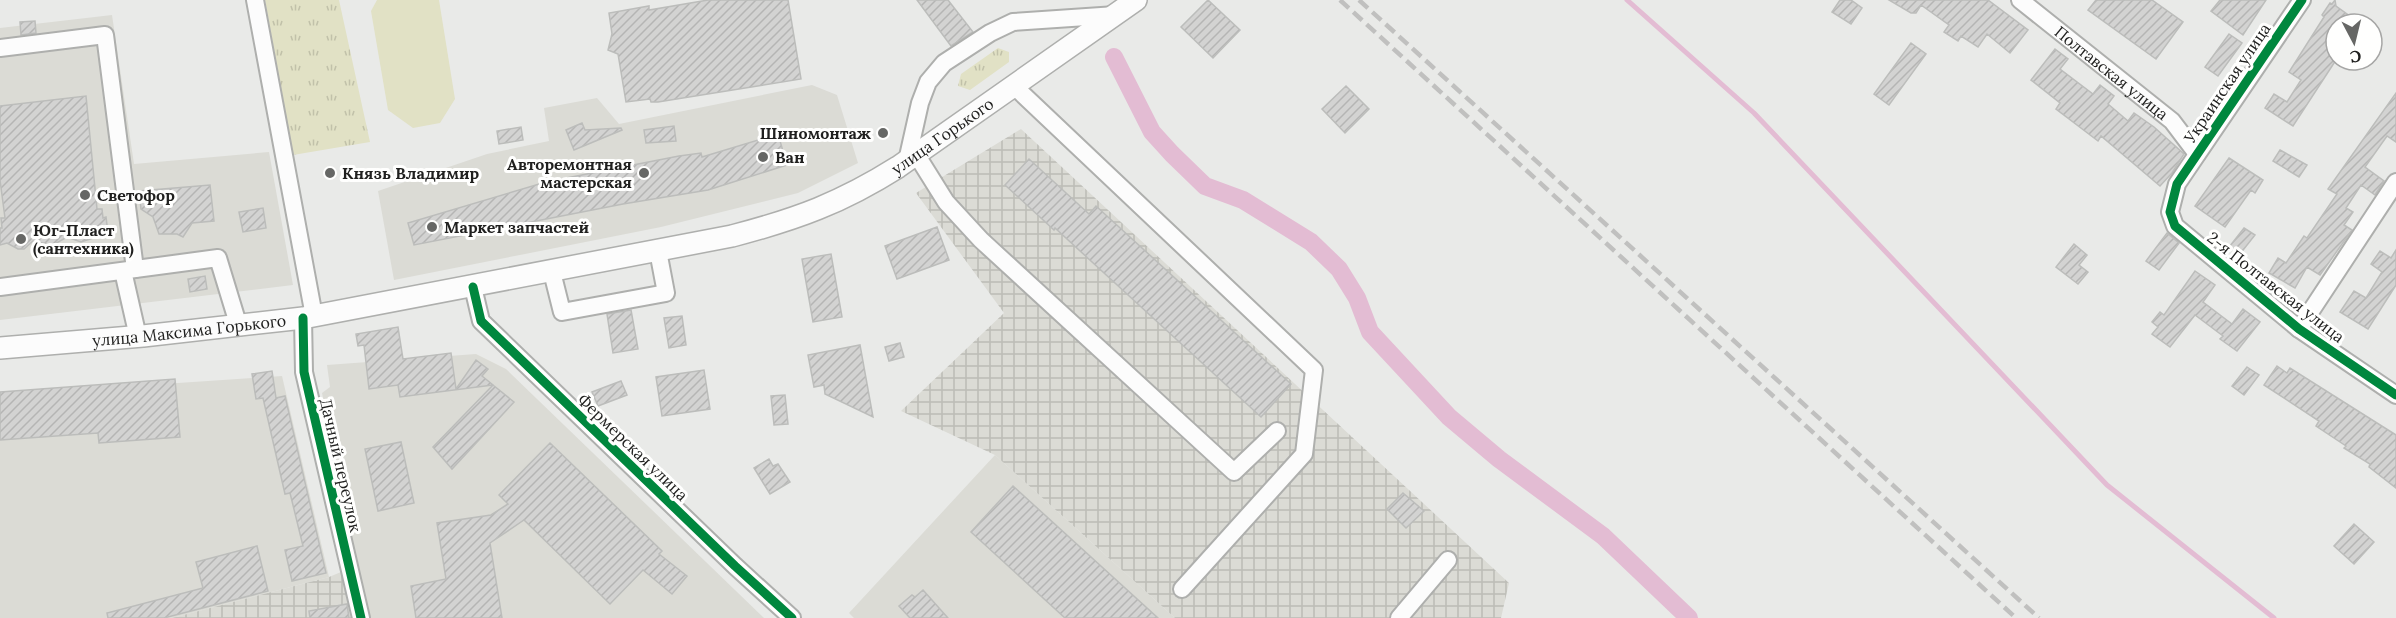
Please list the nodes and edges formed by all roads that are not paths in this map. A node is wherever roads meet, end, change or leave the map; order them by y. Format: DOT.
graph roads {
  1 [pos="255,0"];
  2 [pos="1136,0"];
  3 [pos="2302,0"];
  4 [pos="2026,2"];
  5 [pos="1116,15"];
  6 [pos="0,48"];
  7 [pos="1014,86"];
  8 [pos="2197,154"];
  9 [pos="912,158"];
  10 [pos="2396,182"];
  11 [pos="2177,184"];
  12 [pos="732,236"];
  13 [pos="658,251"];
  14 [pos="129,270"];
  15 [pos="552,272"];
  16 [pos="0,287"];
  17 [pos="473,287"];
  18 [pos="309,317"];
  19 [pos="239,327"];
  20 [pos="2300,329"];
  21 [pos="138,337"];
  22 [pos="0,348"];
  23 [pos="2396,395"];
  24 [pos="1277,430"];
  25 [pos="1448,560"];
  26 [pos="1182,589"];
  27 [pos="361,618"];
  28 [pos="792,618"];
  29 [pos="1399,618"];
  1 -- 18 [label="street, Дачный переулок"];
  2 -- 5 [label="main road, улица Горького"];
  3 -- 8 [label="street, Украинская улица"];
  4 -- 8 [label="street, Полтавская улица"];
  5 -- 7 [label="main road, улица Горького"];
  5 -- 9 [label="street"];
  6 -- 14 [label="street"];
  7 -- 9 [label="main road, улица Горького"];
  7 -- 26 [label="street"];
  8 -- 11 [label="street, Украинская улица"];
  9 -- 12 [label="main road, улица Горького"];
  9 -- 24 [label="street"];
  10 -- 20 [label="street"];
  11 -- 20 [label="street, 2-я Полтавская улица"];
  12 -- 13 [label="main road, улица Максима Горького"];
  13 -- 15 [label="main road, улица Максима Горького"];
  13 -- 15 [label="street"];
  14 -- 16 [label="street"];
  14 -- 19 [label="street"];
  14 -- 21 [label="street"];
  15 -- 17 [label="main road, улица Максима Горького"];
  17 -- 18 [label="main road, улица Максима Горького"];
  17 -- 28 [label="street, Фермерская улица"];
  18 -- 19 [label="main road, улица Максима Горького"];
  18 -- 27 [label="street, Дачный переулок"];
  19 -- 21 [label="main road, улица Максима Горького"];
  20 -- 23 [label="street, 2-я Полтавская улица"];
  21 -- 22 [label="main road, улица Максима Горького"];
  25 -- 29 [label="street"];
}
